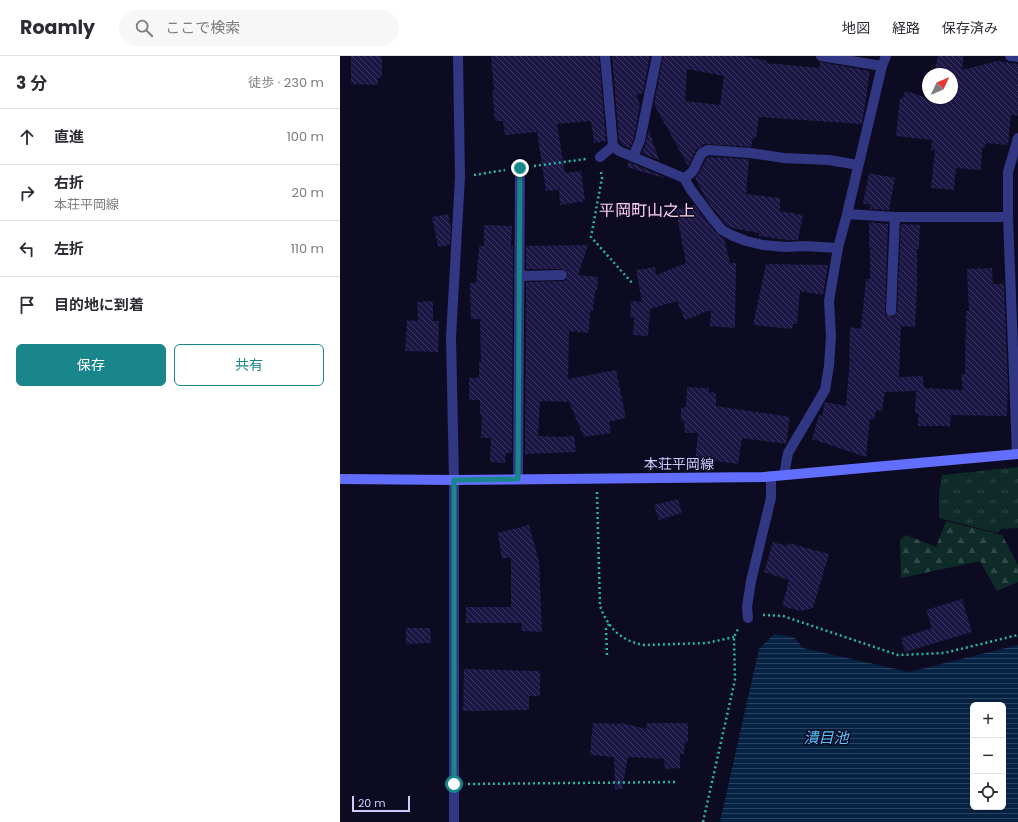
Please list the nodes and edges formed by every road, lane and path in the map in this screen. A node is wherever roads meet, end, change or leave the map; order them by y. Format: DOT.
graph roads {
  1 [pos="458,56"];
  2 [pos="605,56"];
  3 [pos="657,56"];
  4 [pos="820,56"];
  5 [pos="1010,56"];
  6 [pos="1018,57"];
  7 [pos="884,61"];
  8 [pos="1018,138"];
  9 [pos="613,146"];
  10 [pos="600,157"];
  11 [pos="633,157"];
  12 [pos="858,165"];
  13 [pos="520,168"];
  14 [pos="684,178"];
  15 [pos="847,214"];
  16 [pos="895,217"];
  17 [pos="1008,217"];
  18 [pos="838,248"];
  19 [pos="562,275"];
  20 [pos="519,276"];
  21 [pos="633,284"];
  22 [pos="891,311"];
  23 [pos="1017,454"];
  24 [pos="784,475"];
  25 [pos="771,476"];
  26 [pos="595,478"];
  27 [pos="340,479"];
  28 [pos="518,479"];
  29 [pos="454,480"];
  30 [pos="748,618"];
  31 [pos="609,624"];
  32 [pos="1018,635"];
  33 [pos="734,637"];
  34 [pos="606,655"];
  35 [pos="676,782"];
  36 [pos="454,784"];
  37 [pos="454,822"];
  38 [pos="703,822"];
  1 -- 29 [label="street"];
  2 -- 9 [label="street"];
  3 -- 11 [label="street"];
  4 -- 7 [label="street"];
  5 -- 6 [label="street"];
  7 -- 12 [label="street"];
  8 -- 17 [label="street"];
  9 -- 10 [label="street"];
  9 -- 11 [label="street"];
  10 -- 21 [label="path"];
  11 -- 14 [label="street"];
  12 -- 14 [label="street"];
  12 -- 15 [label="street"];
  13 -- 20 [label="street"];
  14 -- 18 [label="street"];
  15 -- 16 [label="street"];
  15 -- 18 [label="street"];
  16 -- 17 [label="street"];
  16 -- 22 [label="street"];
  17 -- 23 [label="street"];
  18 -- 24 [label="street"];
  19 -- 20 [label="street"];
  20 -- 28 [label="street"];
  23 -- 24 [label="main road, 本荘平岡線"];
  24 -- 25 [label="main road, 本荘平岡線"];
  25 -- 26 [label="main road, 本荘平岡線"];
  25 -- 30 [label="street"];
  26 -- 28 [label="main road, 本荘平岡線"];
  26 -- 31 [label="path"];
  27 -- 29 [label="main road, 本荘平岡線"];
  28 -- 29 [label="main road, 本荘平岡線"];
  29 -- 36 [label="street"];
  30 -- 32 [label="path"];
  30 -- 33 [label="path"];
  31 -- 33 [label="path"];
  31 -- 34 [label="path"];
  33 -- 38 [label="path"];
  35 -- 36 [label="path"];
  36 -- 37 [label="street"];
}
